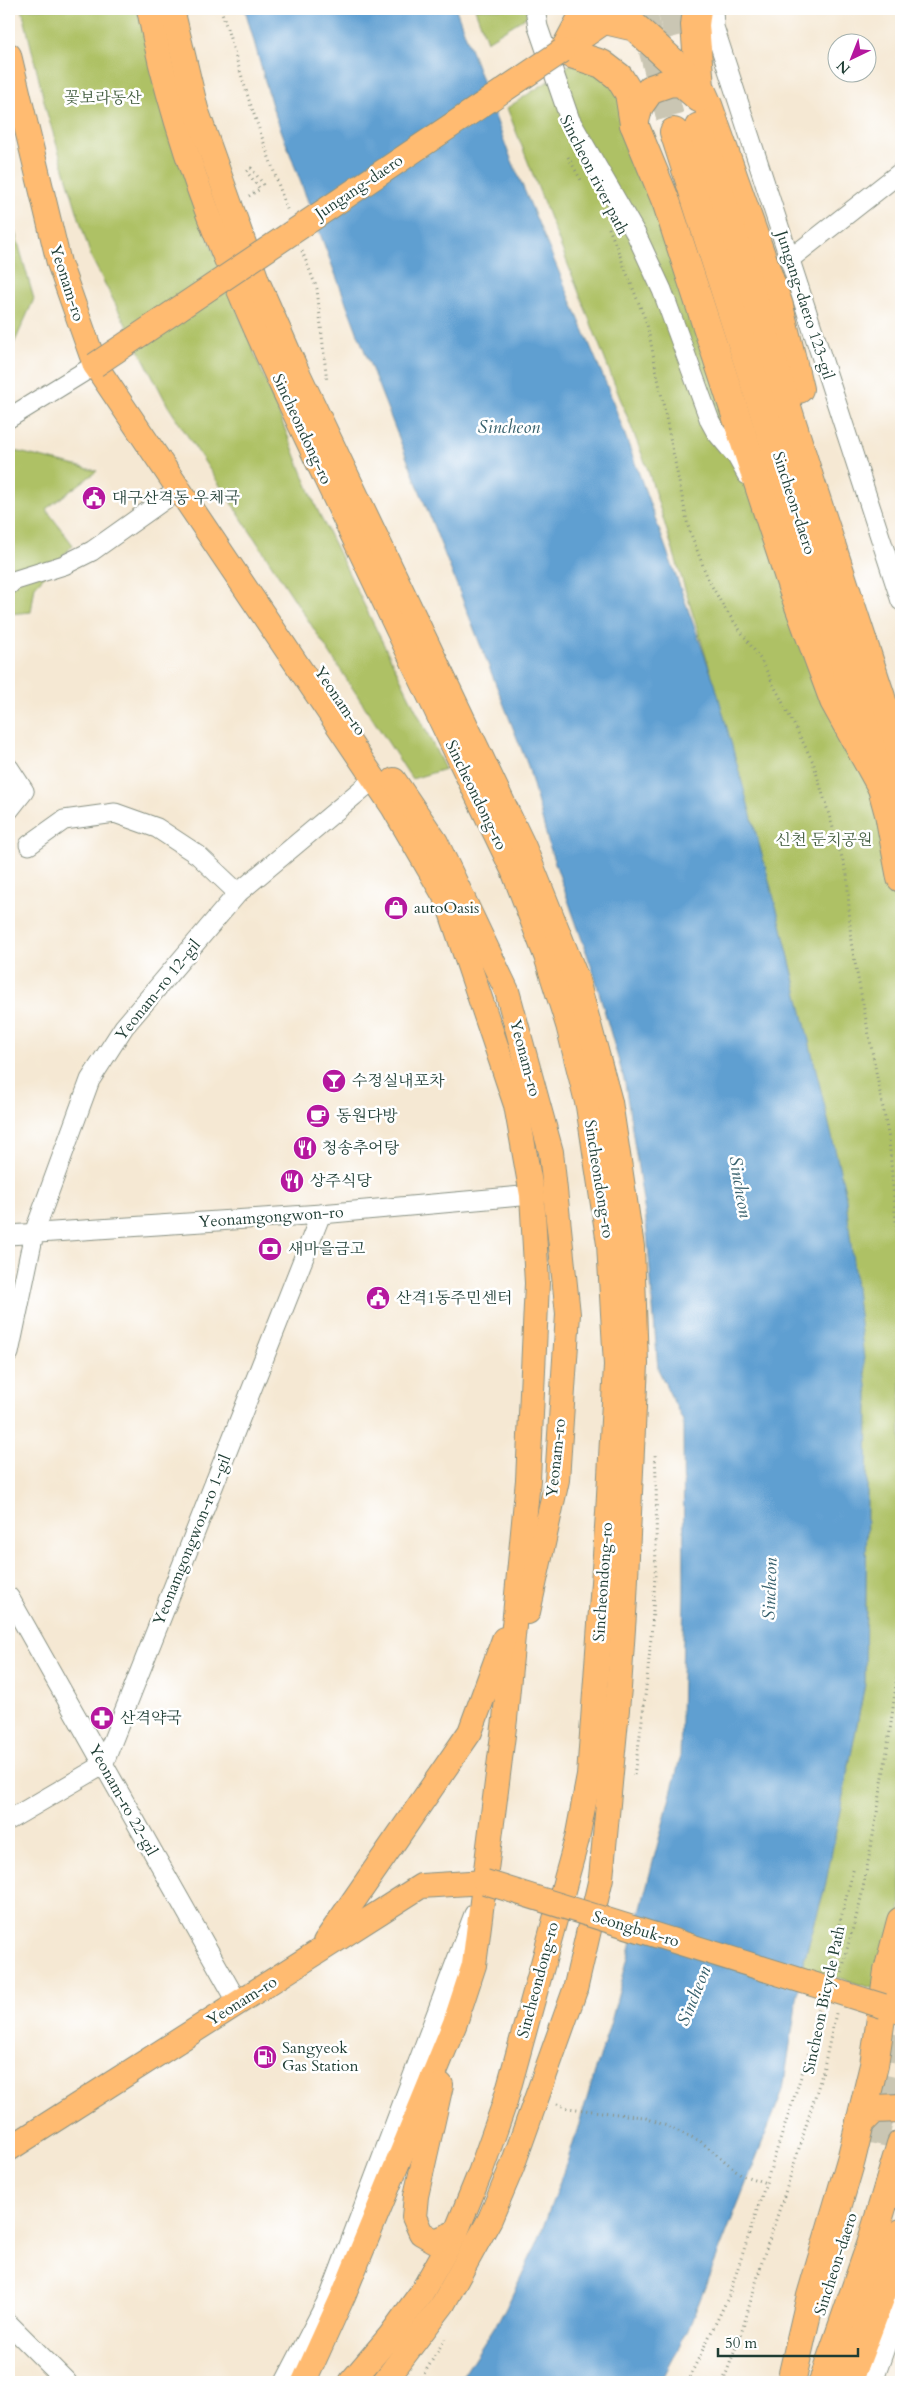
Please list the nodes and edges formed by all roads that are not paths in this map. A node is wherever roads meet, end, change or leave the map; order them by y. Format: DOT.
graph roads {
  1 [pos="149,9"];
  2 [pos="172,9"];
  3 [pos="536,9"];
  4 [pos="697,9"];
  5 [pos="713,9"];
  6 [pos="604,13"];
  7 [pos="562,51"];
  8 [pos="9,54"];
  9 [pos="9,108"];
  10 [pos="695,113"];
  11 [pos="634,124"];
  12 [pos="32,153"];
  13 [pos="901,172"];
  14 [pos="790,259"];
  15 [pos="95,365"];
  16 [pos="9,418"];
  17 [pos="178,490"];
  18 [pos="764,497"];
  19 [pos="9,584"];
  20 [pos="901,601"];
  21 [pos="9,768"];
  22 [pos="374,779"];
  23 [pos="891,780"];
  24 [pos="9,810"];
  25 [pos="29,845"];
  26 [pos="901,878"];
  27 [pos="238,893"];
  28 [pos="532,1195"];
  29 [pos="321,1214"];
  30 [pos="34,1233"];
  31 [pos="9,1235"];
  32 [pos="9,1353"];
  33 [pos="9,1597"];
  34 [pos="516,1606"];
  35 [pos="505,1719"];
  36 [pos="103,1765"];
  37 [pos="9,1820"];
  38 [pos="485,1882"];
  39 [pos="901,1921"];
  40 [pos="319,1952"];
  41 [pos="238,2003"];
  42 [pos="892,2009"];
  43 [pos="455,2023"];
  44 [pos="901,2108"];
  45 [pos="867,2133"];
  46 [pos="901,2144"];
  47 [pos="9,2149"];
  48 [pos="456,2232"];
  49 [pos="901,2233"];
  50 [pos="901,2302"];
  51 [pos="9,2324"];
  52 [pos="67,2382"];
  53 [pos="285,2382"];
  54 [pos="304,2382"];
  55 [pos="351,2382"];
  56 [pos="384,2382"];
  57 [pos="791,2382"];
  58 [pos="796,2382"];
  59 [pos="823,2382"];
  60 [pos="848,2382"];
  61 [pos="873,2382"];
  1 -- 48 [label="main road, Sincheondong-ro"];
  2 -- 56 [label="main road, Sincheondong-ro"];
  3 -- 18 [label="street"];
  4 -- 10 [label="highway"];
  5 -- 14 [label="street, Jungang-daero 123-gil"];
  6 -- 7 [label="main road, Jungang-daero"];
  6 -- 10 [label="highway"];
  7 -- 11 [label="highway"];
  7 -- 15 [label="main road, Jungang-daero, bridge"];
  8 -- 12 [label="main road, Yeonam-ro"];
  9 -- 12 [label="street"];
  10 -- 11 [label="highway"];
  10 -- 23 [label="highway, Sincheon-daero"];
  10 -- 23 [label="highway, Sincheon-daero"];
  11 -- 18 [label="highway"];
  12 -- 15 [label="main road, Yeonam-ro"];
  13 -- 14 [label="street"];
  14 -- 20 [label="street, Jungang-daero 123-gil"];
  15 -- 16 [label="street"];
  15 -- 17 [label="main road, Yeonam-ro"];
  17 -- 19 [label="street"];
  17 -- 22 [label="main road, Yeonam-ro"];
  17 -- 35 [label="main road, Yeonam-ro"];
  18 -- 23 [label="highway"];
  21 -- 24 [label="street"];
  22 -- 27 [label="street, Yeonam-ro 12-gil"];
  22 -- 28 [label="main road, Yeonam-ro"];
  23 -- 26 [label="highway, Sincheon-daero"];
  25 -- 27 [label="street"];
  27 -- 30 [label="street, Yeonam-ro 12-gil"];
  28 -- 29 [label="street, Yeonamgongwon-ro"];
  28 -- 34 [label="main road, Yeonam-ro"];
  29 -- 30 [label="street, Yeonamgongwon-ro"];
  29 -- 36 [label="street, Yeonamgongwon-ro 1-gil"];
  30 -- 31 [label="street, Yeonamgongwon-ro"];
  30 -- 32 [label="street"];
  33 -- 36 [label="street, Yeonam-ro 22-gil"];
  34 -- 35 [label="main road"];
  34 -- 40 [label="main road"];
  35 -- 38 [label="main road"];
  36 -- 37 [label="street"];
  36 -- 41 [label="street, Yeonam-ro 22-gil"];
  38 -- 40 [label="main road, Yeonam-ro"];
  38 -- 42 [label="main road, Seongbuk-ro, bridge"];
  38 -- 43 [label="main road"];
  38 -- 53 [label="street"];
  39 -- 42 [label="highway"];
  40 -- 41 [label="main road, Yeonam-ro"];
  41 -- 47 [label="main road, Yeonam-ro"];
  42 -- 45 [label="highway"];
  43 -- 48 [label="main road"];
  43 -- 54 [label="main road"];
  44 -- 45 [label="highway"];
  45 -- 57 [label="highway"];
  45 -- 58 [label="highway, Sincheon-daero"];
  46 -- 59 [label="highway, Sincheon-daero"];
  48 -- 55 [label="main road, Sincheondong-ro"];
  49 -- 60 [label="highway"];
  50 -- 61 [label="street"];
  51 -- 52 [label="street"];
}
